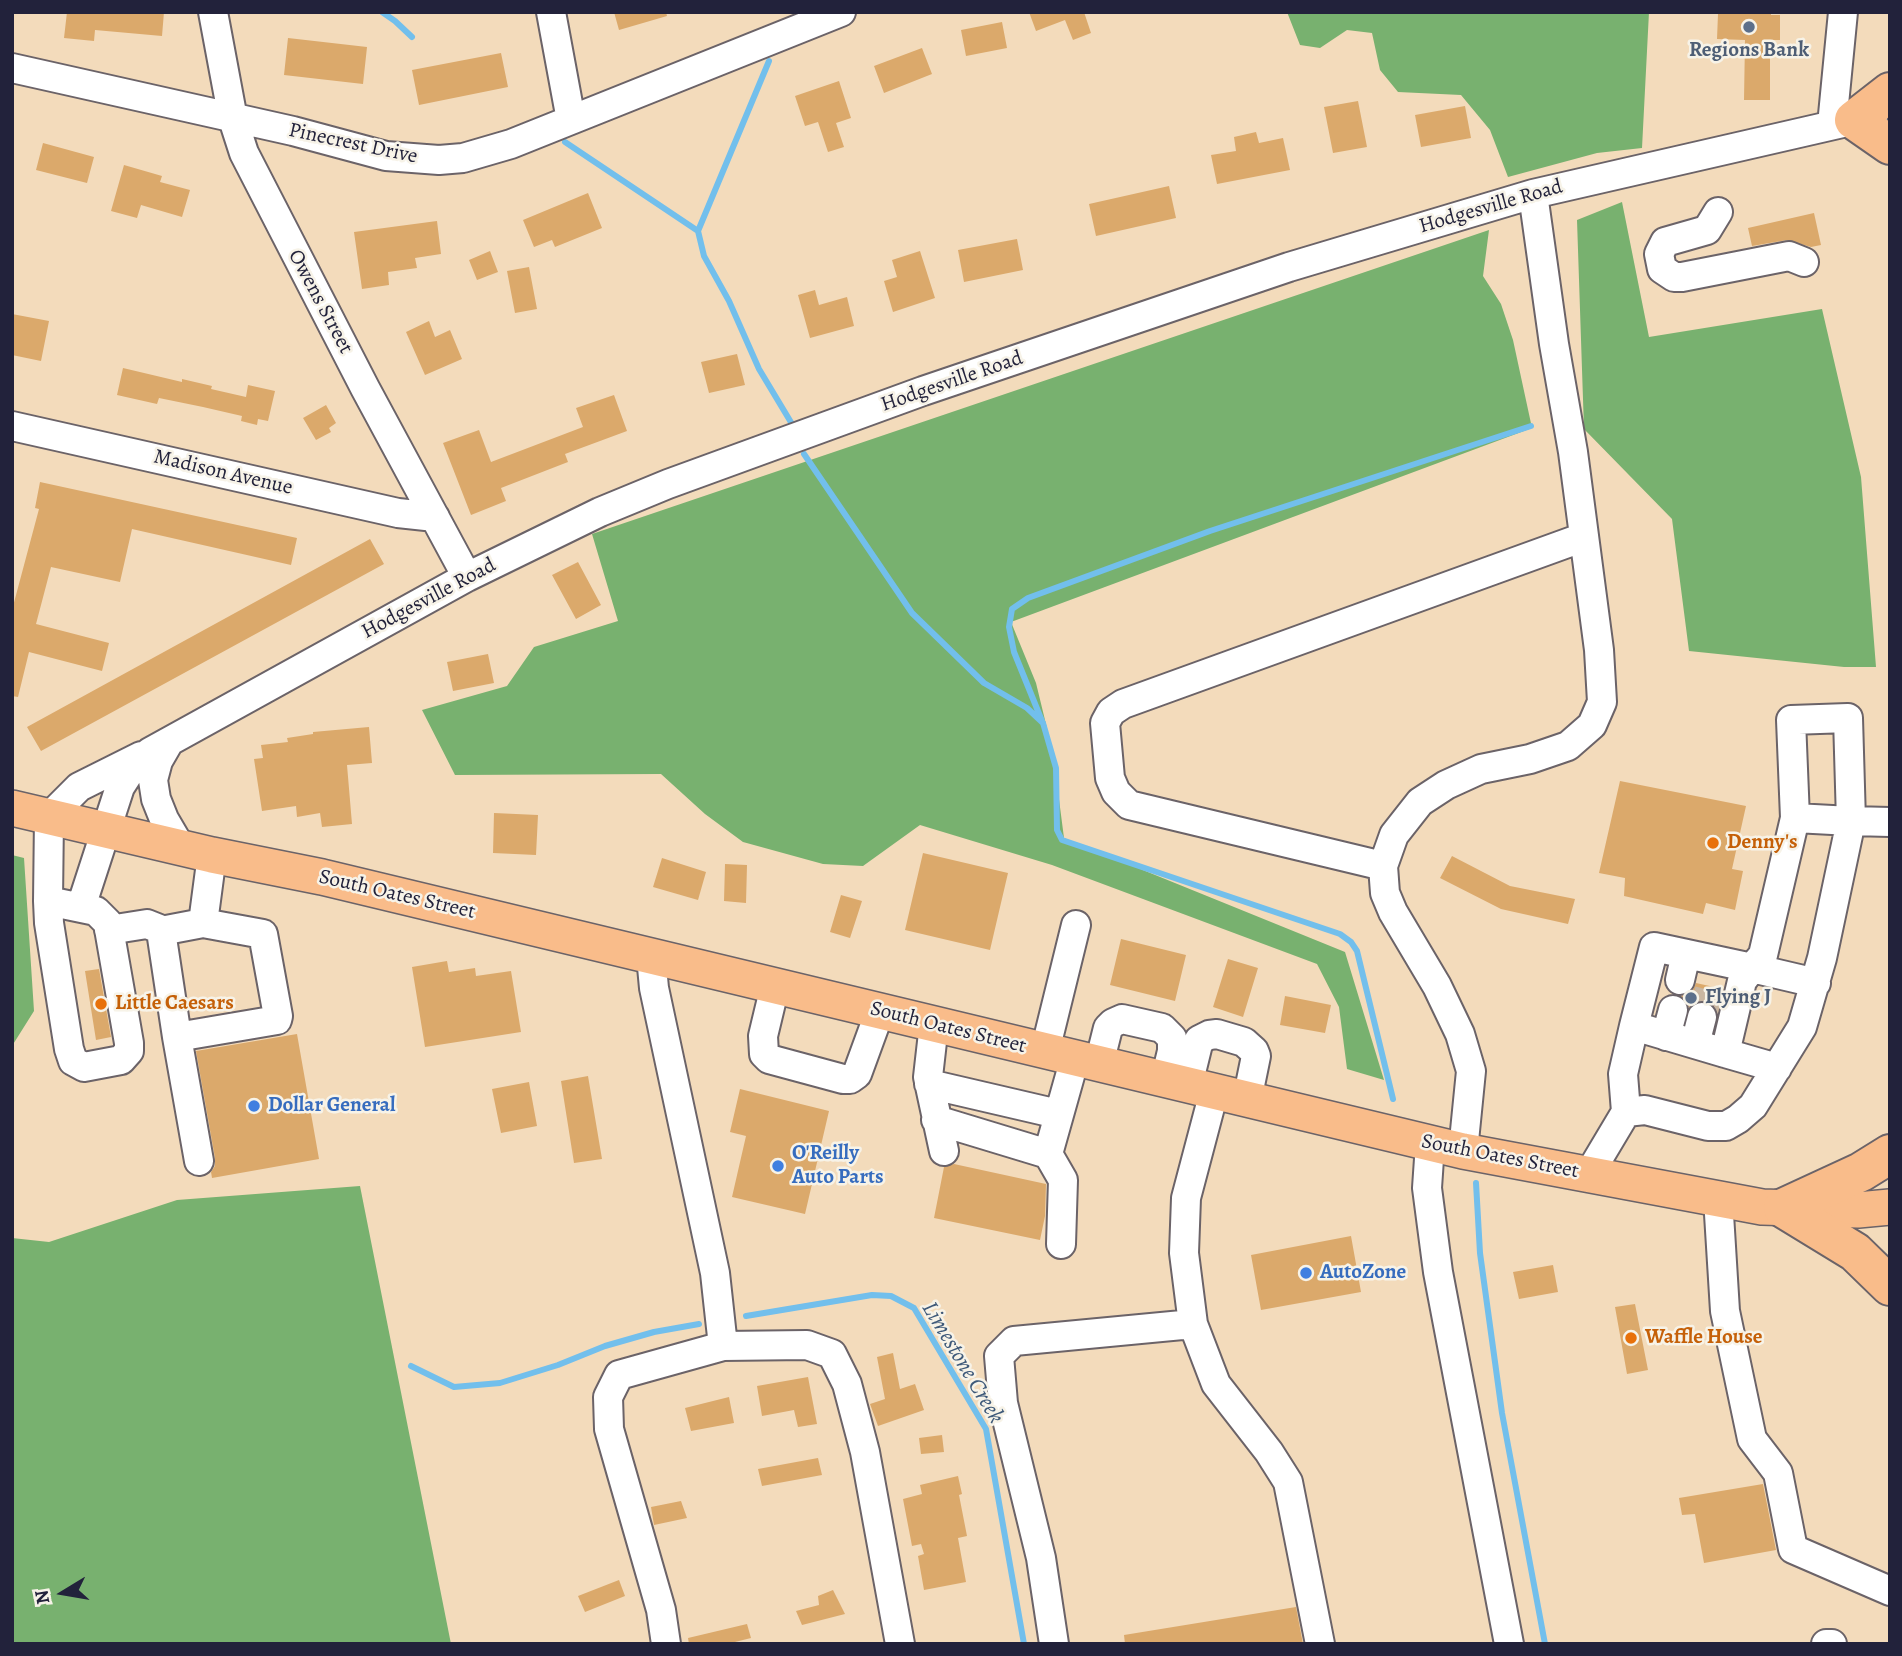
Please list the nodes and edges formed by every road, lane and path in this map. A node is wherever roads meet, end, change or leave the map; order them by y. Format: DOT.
graph roads {
  1 [pos="213,12"];
  2 [pos="551,12"];
  3 [pos="841,12"];
  4 [pos="1843,12"];
  5 [pos="12,68"];
  6 [pos="1890,92"];
  7 [pos="233,119"];
  8 [pos="1859,119"];
  9 [pos="571,120"];
  10 [pos="1890,145"];
  11 [pos="1533,194"];
  12 [pos="1718,212"];
  13 [pos="1804,262"];
  14 [pos="12,426"];
  15 [pos="435,517"];
  16 [pos="1584,537"];
  17 [pos="467,577"];
  18 [pos="159,746"];
  19 [pos="12,808"];
  20 [pos="49,817"];
  21 [pos="1795,818"];
  22 [pos="1851,821"];
  23 [pos="1890,822"];
  24 [pos="106,830"];
  25 [pos="197,851"];
  26 [pos="1383,866"];
  27 [pos="48,901"];
  28 [pos="81,907"];
  29 [pos="203,923"];
  30 [pos="1076,925"];
  31 [pos="109,930"];
  32 [pos="162,930"];
  33 [pos="651,956"];
  34 [pos="1752,968"];
  35 [pos="1816,983"];
  36 [pos="775,986"];
  37 [pos="880,1012"];
  38 [pos="1702,1017"];
  39 [pos="934,1024"];
  40 [pos="1634,1027"];
  41 [pos="177,1037"];
  42 [pos="1695,1044"];
  43 [pos="1725,1054"];
  44 [pos="1073,1058"];
  45 [pos="1777,1068"];
  46 [pos="929,1084"];
  47 [pos="1203,1089"];
  48 [pos="1626,1112"];
  49 [pos="1058,1114"];
  50 [pos="936,1120"];
  51 [pos="1446,1148"];
  52 [pos="944,1151"];
  53 [pos="1048,1154"];
  54 [pos="1890,1154"];
  55 [pos="199,1161"];
  56 [pos="1589,1174"];
  57 [pos="1718,1198"];
  58 [pos="1783,1208"];
  59 [pos="1890,1208"];
  60 [pos="1061,1244"];
  61 [pos="1890,1286"];
  62 [pos="1193,1324"];
  63 [pos="723,1346"];
  64 [pos="1890,1591"];
  65 [pos="666,1644"];
  66 [pos="900,1644"];
  67 [pos="1054,1644"];
  68 [pos="1320,1644"];
  69 [pos="1509,1644"];
  70 [pos="1826,1644"];
  71 [pos="1832,1644"];
  1 -- 7 [label="street, Owens Street"];
  2 -- 9 [label="street"];
  3 -- 9 [label="street, Pinecrest Drive"];
  4 -- 8 [label="street"];
  5 -- 7 [label="street, Pinecrest Drive"];
  6 -- 8 [label="highway"];
  7 -- 9 [label="street, Pinecrest Drive"];
  7 -- 15 [label="street, Owens Street"];
  8 -- 10 [label="highway"];
  8 -- 11 [label="street, Hodgesville Road"];
  11 -- 16 [label="street"];
  11 -- 17 [label="street, Hodgesville Road"];
  12 -- 13 [label="street"];
  14 -- 15 [label="street, Madison Avenue"];
  15 -- 17 [label="street, Owens Street"];
  16 -- 26 [label="street"];
  16 -- 26 [label="street"];
  17 -- 18 [label="street, Hodgesville Road"];
  18 -- 20 [label="street"];
  18 -- 24 [label="street, Hodgesville Road"];
  18 -- 25 [label="street"];
  19 -- 20 [label="main road, South Oates Street"];
  20 -- 24 [label="main road, South Oates Street"];
  20 -- 27 [label="street"];
  21 -- 22 [label="street"];
  21 -- 22 [label="street"];
  21 -- 34 [label="street"];
  22 -- 23 [label="street"];
  22 -- 35 [label="street"];
  24 -- 25 [label="main road, South Oates Street"];
  24 -- 28 [label="street, Hodgesville Road"];
  25 -- 29 [label="street"];
  25 -- 33 [label="main road, South Oates Street"];
  26 -- 51 [label="street"];
  27 -- 28 [label="street"];
  27 -- 31 [label="street"];
  28 -- 31 [label="street"];
  29 -- 32 [label="street"];
  29 -- 41 [label="street"];
  30 -- 44 [label="street"];
  31 -- 32 [label="street"];
  32 -- 41 [label="street"];
  33 -- 36 [label="main road, South Oates Street"];
  33 -- 63 [label="street"];
  34 -- 35 [label="street"];
  34 -- 40 [label="street"];
  34 -- 43 [label="street"];
  35 -- 45 [label="street"];
  36 -- 37 [label="main road, South Oates Street"];
  36 -- 37 [label="street"];
  37 -- 39 [label="main road, South Oates Street"];
  38 -- 42 [label="street"];
  39 -- 44 [label="main road, South Oates Street"];
  39 -- 46 [label="street"];
  40 -- 42 [label="street"];
  40 -- 48 [label="street"];
  41 -- 55 [label="street"];
  42 -- 43 [label="street"];
  43 -- 45 [label="street"];
  44 -- 47 [label="main road, South Oates Street"];
  44 -- 47 [label="street"];
  44 -- 49 [label="street"];
  45 -- 48 [label="street"];
  46 -- 49 [label="street"];
  46 -- 50 [label="street"];
  47 -- 51 [label="main road, South Oates Street"];
  47 -- 62 [label="street"];
  48 -- 56 [label="street"];
  49 -- 53 [label="street"];
  50 -- 52 [label="street"];
  50 -- 53 [label="street"];
  51 -- 56 [label="main road, South Oates Street"];
  51 -- 69 [label="street"];
  53 -- 60 [label="street"];
  54 -- 58 [label="highway"];
  56 -- 57 [label="main road, South Oates Street"];
  57 -- 58 [label="main road, South Oates Street"];
  57 -- 64 [label="street"];
  58 -- 59 [label="main road, South Oates Street"];
  58 -- 61 [label="highway"];
  62 -- 67 [label="street"];
  62 -- 68 [label="street"];
  63 -- 65 [label="street"];
  63 -- 66 [label="street"];
  70 -- 71 [label="street"];
}
